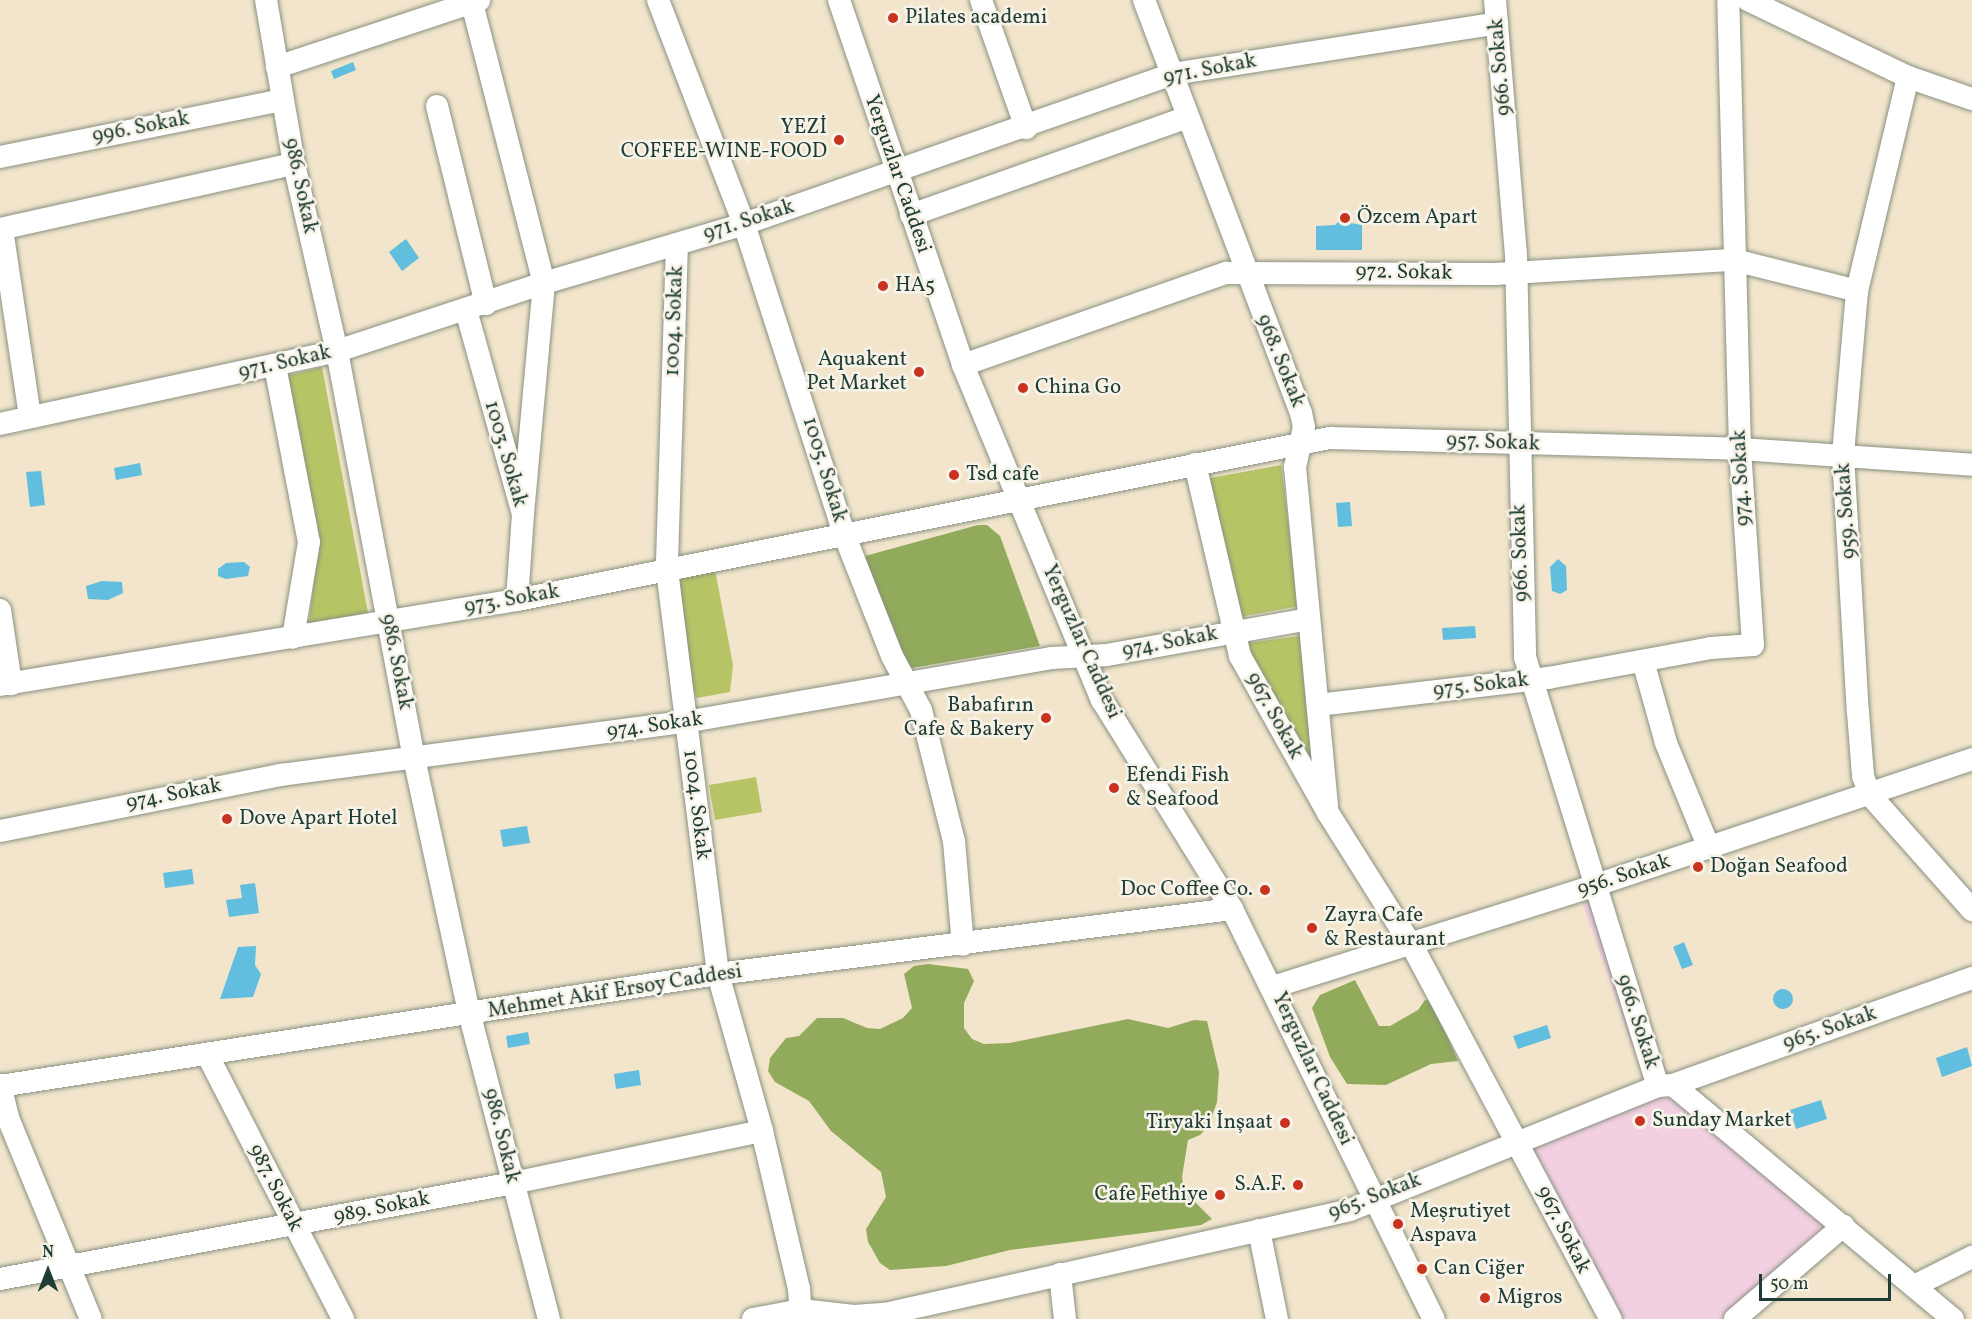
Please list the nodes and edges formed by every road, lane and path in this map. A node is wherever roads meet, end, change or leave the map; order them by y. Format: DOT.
graph roads {
  1 [pos="266,0"];
  2 [pos="658,0"];
  3 [pos="839,0"];
  4 [pos="843,0"];
  5 [pos="981,0"];
  6 [pos="1144,0"];
  7 [pos="1495,0"];
  8 [pos="1728,0"];
  9 [pos="1748,0"];
  10 [pos="476,2"];
  11 [pos="1497,23"];
  12 [pos="848,29"];
  13 [pos="277,66"];
  14 [pos="1173,74"];
  15 [pos="1908,77"];
  16 [pos="1972,99"];
  17 [pos="282,100"];
  18 [pos="437,106"];
  19 [pos="1186,117"];
  20 [pos="1026,128"];
  21 [pos="0,157"];
  22 [pos="294,164"];
  23 [pos="895,170"];
  24 [pos="911,215"];
  25 [pos="744,224"];
  26 [pos="1,229"];
  27 [pos="677,244"];
  28 [pos="1734,260"];
  29 [pos="1516,271"];
  30 [pos="1244,272"];
  31 [pos="544,283"];
  32 [pos="1857,291"];
  33 [pos="476,307"];
  34 [pos="337,351"];
  35 [pos="963,365"];
  36 [pos="275,366"];
  37 [pos="30,417"];
  38 [pos="0,424"];
  39 [pos="1302,444"];
  40 [pos="1518,445"];
  41 [pos="1740,449"];
  42 [pos="1843,455"];
  43 [pos="1195,464"];
  44 [pos="1972,465"];
  45 [pos="1021,502"];
  46 [pos="523,514"];
  47 [pos="843,534"];
  48 [pos="667,570"];
  49 [pos="518,600"];
  50 [pos="0,610"];
  51 [pos="1309,619"];
  52 [pos="389,622"];
  53 [pos="1233,631"];
  54 [pos="293,639"];
  55 [pos="1082,656"];
  56 [pos="1643,661"];
  57 [pos="1531,681"];
  58 [pos="5,684"];
  59 [pos="908,685"];
  60 [pos="1318,705"];
  61 [pos="685,722"];
  62 [pos="414,758"];
  63 [pos="1972,759"];
  64 [pos="1870,795"];
  65 [pos="1328,813"];
  66 [pos="0,831"];
  67 [pos="1709,848"];
  68 [pos="1593,886"];
  69 [pos="1232,909"];
  70 [pos="1972,910"];
  71 [pos="963,945"];
  72 [pos="1411,945"];
  73 [pos="718,974"];
  74 [pos="1972,978"];
  75 [pos="1274,987"];
  76 [pos="470,1016"];
  77 [pos="208,1056"];
  78 [pos="0,1085"];
  79 [pos="1666,1086"];
  80 [pos="762,1131"];
  81 [pos="1516,1142"];
  82 [pos="513,1183"];
  83 [pos="1374,1200"];
  84 [pos="295,1225"];
  85 [pos="1843,1226"];
  86 [pos="1259,1230"];
  87 [pos="1972,1257"];
  88 [pos="65,1265"];
  89 [pos="1060,1274"];
  90 [pos="0,1279"];
  91 [pos="1914,1286"];
  92 [pos="801,1315"];
  93 [pos="866,1317"];
  94 [pos="91,1319"];
  95 [pos="343,1319"];
  96 [pos="549,1319"];
  97 [pos="753,1319"];
  98 [pos="1065,1319"];
  99 [pos="1277,1319"];
  100 [pos="1434,1319"];
  101 [pos="1611,1319"];
  102 [pos="1735,1319"];
  103 [pos="1953,1319"];
  1 -- 13 [label="street, 986. Sokak"];
  2 -- 25 [label="street, 1005. Sokak"];
  3 -- 12 [label="street"];
  4 -- 12 [label="street"];
  5 -- 20 [label="street"];
  6 -- 14 [label="street, 968. Sokak"];
  7 -- 11 [label="street, 966. Sokak"];
  8 -- 28 [label="street, 974. Sokak"];
  9 -- 15 [label="street"];
  10 -- 13 [label="street"];
  10 -- 31 [label="street"];
  11 -- 14 [label="street, 971. Sokak"];
  11 -- 29 [label="street, 966. Sokak"];
  12 -- 23 [label="street, Yerguzlar Caddesi"];
  13 -- 17 [label="street, 986. Sokak"];
  14 -- 19 [label="street, 968. Sokak"];
  14 -- 20 [label="street, 971. Sokak"];
  15 -- 16 [label="street"];
  15 -- 32 [label="street, 959. Sokak"];
  17 -- 21 [label="street, 996. Sokak"];
  17 -- 22 [label="street, 986. Sokak"];
  18 -- 33 [label="street, 1003. Sokak"];
  19 -- 24 [label="street"];
  19 -- 30 [label="street, 968. Sokak"];
  20 -- 23 [label="street, 971. Sokak"];
  22 -- 26 [label="street"];
  22 -- 34 [label="street, 986. Sokak"];
  23 -- 24 [label="street, Yerguzlar Caddesi"];
  23 -- 25 [label="street, 971. Sokak"];
  24 -- 35 [label="street, Yerguzlar Caddesi"];
  25 -- 27 [label="street, 971. Sokak"];
  25 -- 47 [label="street, 1005. Sokak"];
  26 -- 37 [label="street"];
  27 -- 31 [label="street, 971. Sokak"];
  27 -- 48 [label="street, 1004. Sokak"];
  28 -- 29 [label="street, 972. Sokak"];
  28 -- 32 [label="street, 972. Sokak"];
  28 -- 41 [label="street, 974. Sokak"];
  29 -- 30 [label="street, 972. Sokak"];
  29 -- 40 [label="street, 966. Sokak"];
  30 -- 35 [label="street, 972. Sokak"];
  30 -- 39 [label="street, 968. Sokak"];
  31 -- 33 [label="street, 971. Sokak"];
  31 -- 46 [label="street"];
  32 -- 42 [label="street, 959. Sokak"];
  33 -- 34 [label="street, 971. Sokak"];
  33 -- 46 [label="street, 1003. Sokak"];
  34 -- 36 [label="street, 971. Sokak"];
  34 -- 52 [label="street, 986. Sokak"];
  35 -- 45 [label="street, Yerguzlar Caddesi"];
  36 -- 37 [label="street, 971. Sokak"];
  36 -- 54 [label="street"];
  37 -- 38 [label="street, 971. Sokak"];
  39 -- 40 [label="street, 957. Sokak"];
  39 -- 43 [label="street, 957. Sokak"];
  39 -- 51 [label="street, 968. Sokak"];
  40 -- 41 [label="street, 957. Sokak"];
  40 -- 57 [label="street, 966. Sokak"];
  41 -- 42 [label="street, 957. Sokak"];
  41 -- 56 [label="street, 974. Sokak"];
  42 -- 44 [label="street, 957. Sokak"];
  42 -- 64 [label="street, 959. Sokak"];
  43 -- 45 [label="street, 957. Sokak"];
  43 -- 53 [label="street, 967. Sokak"];
  45 -- 47 [label="street, 973. Sokak"];
  45 -- 55 [label="street, Yerguzlar Caddesi"];
  46 -- 49 [label="street, 1003. Sokak"];
  47 -- 48 [label="street, 973. Sokak"];
  47 -- 59 [label="street, 1005. Sokak"];
  48 -- 49 [label="street, 973. Sokak"];
  48 -- 61 [label="street, 1004. Sokak"];
  49 -- 52 [label="street, 973. Sokak"];
  50 -- 58 [label="street"];
  51 -- 53 [label="street, 974. Sokak"];
  51 -- 60 [label="street, 968. Sokak"];
  52 -- 54 [label="street, 973. Sokak"];
  52 -- 62 [label="street, 986. Sokak"];
  53 -- 55 [label="street, 974. Sokak"];
  53 -- 65 [label="street, 967. Sokak"];
  54 -- 58 [label="street, 973. Sokak"];
  55 -- 59 [label="street, 974. Sokak"];
  55 -- 69 [label="street, Yerguzlar Caddesi"];
  56 -- 57 [label="street, 975. Sokak"];
  56 -- 67 [label="street"];
  57 -- 60 [label="street, 975. Sokak"];
  57 -- 68 [label="street, 966. Sokak"];
  59 -- 61 [label="street, 974. Sokak"];
  59 -- 71 [label="street, 1005. Sokak"];
  60 -- 65 [label="street, 968. Sokak"];
  61 -- 62 [label="street, 974. Sokak"];
  61 -- 73 [label="street, 1004. Sokak"];
  62 -- 66 [label="street, 974. Sokak"];
  62 -- 76 [label="street, 986. Sokak"];
  63 -- 64 [label="street, 956. Sokak"];
  64 -- 67 [label="street, 956. Sokak"];
  64 -- 70 [label="street, 959. Sokak"];
  65 -- 72 [label="street, 967. Sokak"];
  67 -- 68 [label="street, 956. Sokak"];
  68 -- 72 [label="street, 956. Sokak"];
  68 -- 79 [label="street, 966. Sokak"];
  69 -- 71 [label="street, Mehmet Akif Ersoy Caddesi"];
  69 -- 75 [label="street, Yerguzlar Caddesi"];
  71 -- 73 [label="street, Mehmet Akif Ersoy Caddesi"];
  72 -- 75 [label="street, 956. Sokak"];
  72 -- 81 [label="street, 967. Sokak"];
  73 -- 76 [label="street, Mehmet Akif Ersoy Caddesi"];
  73 -- 80 [label="street, 1004. Sokak"];
  74 -- 79 [label="street, 965. Sokak"];
  75 -- 83 [label="street, Yerguzlar Caddesi"];
  76 -- 77 [label="street, Mehmet Akif Ersoy Caddesi"];
  76 -- 82 [label="street, 986. Sokak"];
  77 -- 78 [label="street, Mehmet Akif Ersoy Caddesi"];
  77 -- 84 [label="street, 987. Sokak"];
  78 -- 88 [label="street"];
  79 -- 81 [label="street, 965. Sokak"];
  79 -- 85 [label="street, 966. Sokak"];
  80 -- 82 [label="street, 989. Sokak"];
  80 -- 92 [label="street, 1004. Sokak"];
  81 -- 83 [label="street, 965. Sokak"];
  81 -- 101 [label="street, 967. Sokak"];
  82 -- 84 [label="street, 989. Sokak"];
  82 -- 96 [label="street, 986. Sokak"];
  83 -- 86 [label="street, 965. Sokak"];
  83 -- 100 [label="street, Yerguzlar Caddesi"];
  84 -- 88 [label="street, 989. Sokak"];
  84 -- 95 [label="street, 987. Sokak"];
  85 -- 91 [label="street, 966. Sokak"];
  85 -- 102 [label="street"];
  86 -- 89 [label="street, 965. Sokak"];
  86 -- 99 [label="street"];
  87 -- 91 [label="street"];
  88 -- 90 [label="street, 989. Sokak"];
  88 -- 94 [label="street"];
  89 -- 93 [label="street, 965. Sokak"];
  89 -- 98 [label="street"];
  91 -- 103 [label="street, 966. Sokak"];
  92 -- 93 [label="street, 965. Sokak"];
  92 -- 97 [label="street, 965. Sokak"];
}
